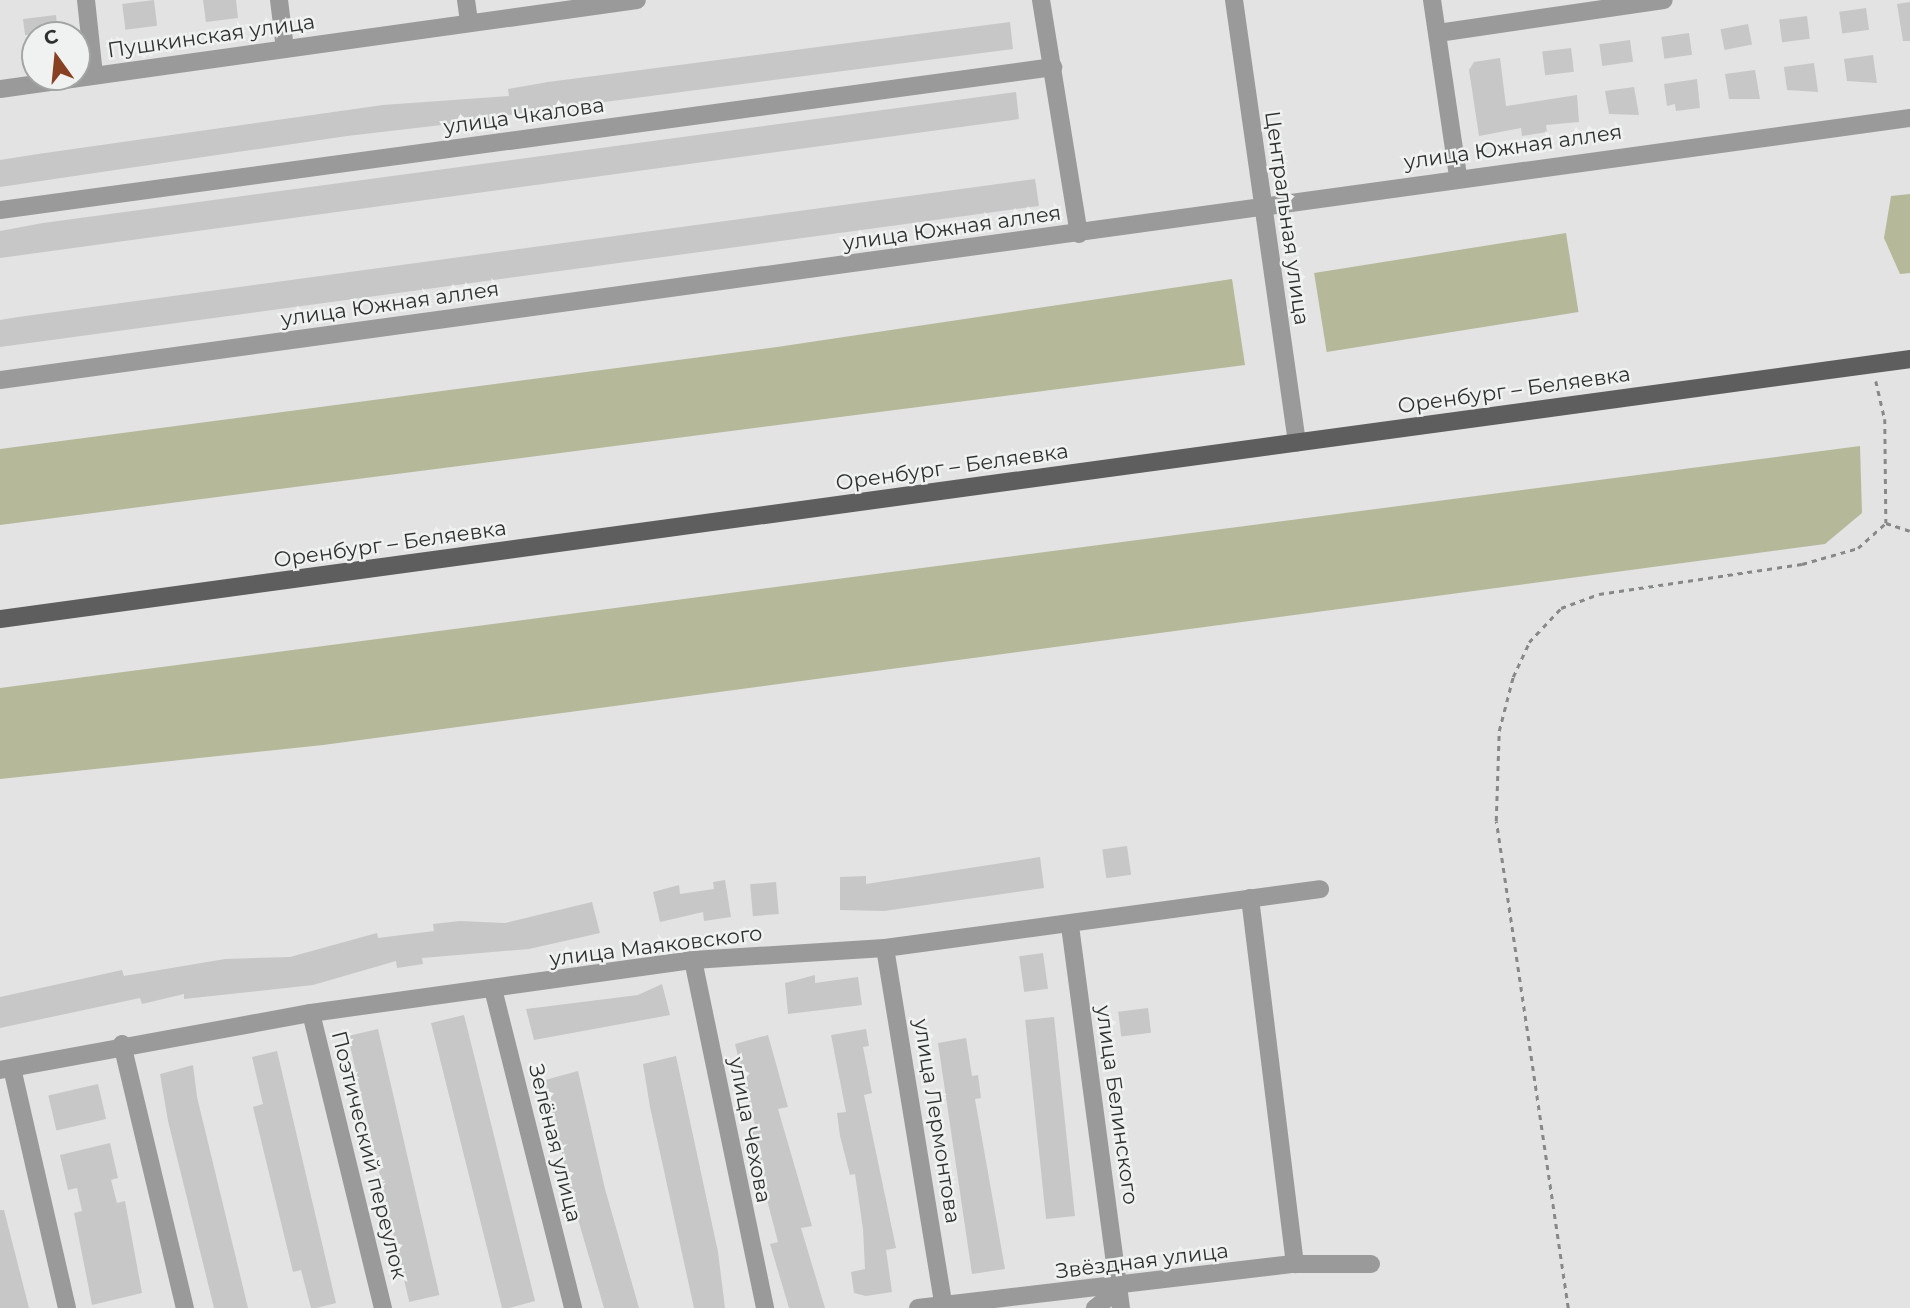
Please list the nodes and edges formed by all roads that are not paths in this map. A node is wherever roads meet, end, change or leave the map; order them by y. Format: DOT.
graph roads {
  1 [pos="86,0"];
  2 [pos="279,0"];
  3 [pos="466,0"];
  4 [pos="637,0"];
  5 [pos="1041,0"];
  6 [pos="1234,0"];
  7 [pos="1432,0"];
  8 [pos="1664,0"];
  9 [pos="469,22"];
  10 [pos="1438,33"];
  11 [pos="285,49"];
  12 [pos="1053,67"];
  13 [pos="94,75"];
  14 [pos="0,89"];
  15 [pos="1910,118"];
  16 [pos="1458,177"];
  17 [pos="1261,204"];
  18 [pos="0,210"];
  19 [pos="1079,234"];
  20 [pos="1910,359"];
  21 [pos="0,380"];
  22 [pos="1297,443"];
  23 [pos="0,619"];
  24 [pos="1320,889"];
  25 [pos="1250,898"];
  26 [pos="1070,926"];
  27 [pos="885,948"];
  28 [pos="693,960"];
  29 [pos="493,989"];
  30 [pos="311,1013"];
  31 [pos="122,1044"];
  32 [pos="6,1069"];
  33 [pos="1294,1264"];
  34 [pos="1371,1264"];
  35 [pos="1118,1290"];
  36 [pos="943,1302"];
  37 [pos="67,1308"];
  38 [pos="185,1308"];
  39 [pos="383,1308"];
  40 [pos="573,1308"];
  41 [pos="765,1308"];
  42 [pos="918,1308"];
  43 [pos="1095,1308"];
  44 [pos="1121,1308"];
  1 -- 13 [label="street"];
  2 -- 11 [label="street"];
  3 -- 9 [label="street"];
  4 -- 9 [label="street, Пушкинская улица"];
  5 -- 12 [label="street"];
  6 -- 17 [label="street, Центральная улица"];
  7 -- 10 [label="street"];
  8 -- 10 [label="street"];
  9 -- 11 [label="street, Пушкинская улица"];
  10 -- 16 [label="street"];
  11 -- 13 [label="street, Пушкинская улица"];
  12 -- 18 [label="street, улица Чкалова"];
  12 -- 19 [label="street"];
  13 -- 14 [label="street, Пушкинская улица"];
  15 -- 16 [label="street, улица Южная аллея"];
  16 -- 17 [label="street, улица Южная аллея"];
  17 -- 19 [label="street, улица Южная аллея"];
  17 -- 22 [label="street, Центральная улица"];
  19 -- 21 [label="street, улица Южная аллея"];
  20 -- 22 [label="main road, Оренбург – Беляевка"];
  22 -- 23 [label="main road, Оренбург – Беляевка"];
  24 -- 25 [label="street, улица Маяковского"];
  25 -- 26 [label="street, улица Маяковского"];
  25 -- 33 [label="street"];
  26 -- 27 [label="street, улица Маяковского"];
  26 -- 35 [label="street, улица Белинского"];
  27 -- 28 [label="street, улица Маяковского"];
  27 -- 36 [label="street, улица Лермонтова"];
  28 -- 29 [label="street, улица Маяковского"];
  28 -- 41 [label="street, улица Чехова"];
  29 -- 30 [label="street, улица Маяковского"];
  29 -- 40 [label="street, Зелёная улица"];
  30 -- 31 [label="street, улица Маяковского"];
  30 -- 39 [label="street, Поэтический переулок"];
  31 -- 32 [label="street, улица Маяковского"];
  31 -- 38 [label="street"];
  32 -- 37 [label="street"];
  33 -- 34 [label="street, Звёздная улица"];
  33 -- 35 [label="street, Звёздная улица"];
  35 -- 36 [label="street, Звёздная улица"];
  35 -- 43 [label="street"];
  35 -- 44 [label="street, улица Белинского"];
  36 -- 42 [label="street, Звёздная улица"];
}
